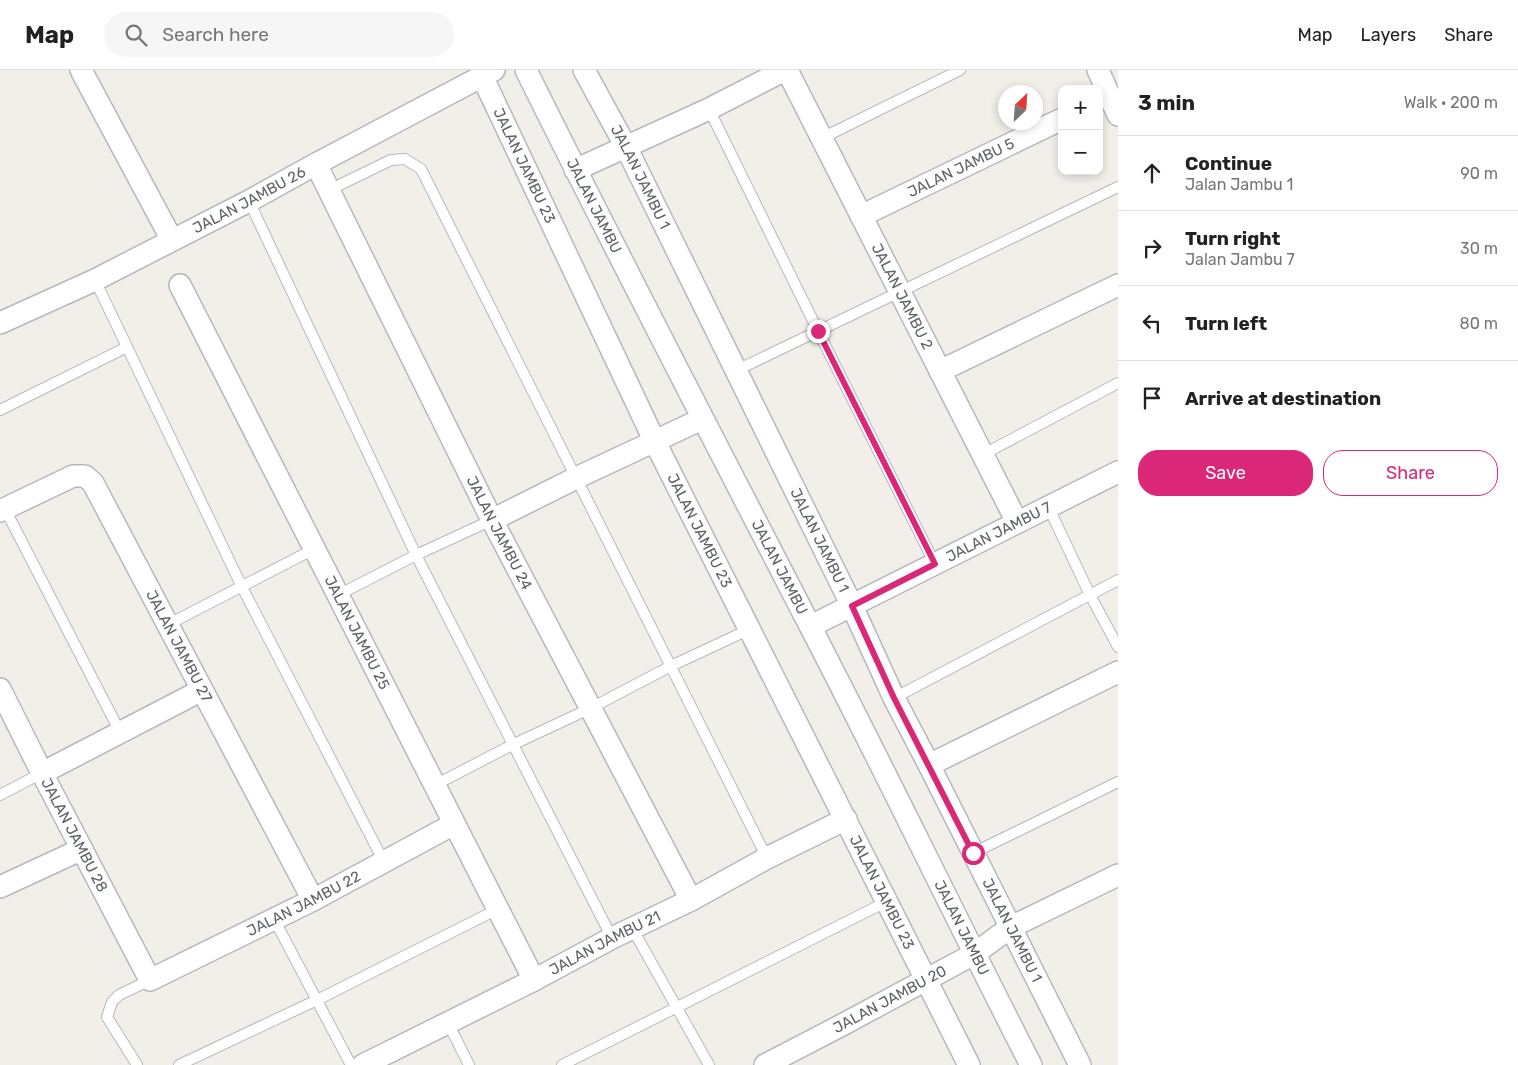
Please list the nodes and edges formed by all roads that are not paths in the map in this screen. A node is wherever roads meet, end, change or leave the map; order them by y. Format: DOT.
graph roads {
  1 [pos="80,70"];
  2 [pos="526,70"];
  3 [pos="584,70"];
  4 [pos="786,70"];
  5 [pos="960,70"];
  6 [pos="1098,70"];
  7 [pos="488,73"];
  8 [pos="1109,104"];
  9 [pos="708,109"];
  10 [pos="1058,121"];
  11 [pos="822,138"];
  12 [pos="626,147"];
  13 [pos="316,164"];
  14 [pos="575,170"];
  15 [pos="1118,187"];
  16 [pos="329,190"];
  17 [pos="250,202"];
  18 [pos="861,216"];
  19 [pos="172,240"];
  20 [pos="95,280"];
  21 [pos="180,285"];
  22 [pos="1118,285"];
  23 [pos="900,292"];
  24 [pos="0,323"];
  25 [pos="818,331"];
  26 [pos="127,347"];
  27 [pos="735,371"];
  28 [pos="940,371"];
  29 [pos="1118,383"];
  30 [pos="0,410"];
  31 [pos="702,419"];
  32 [pos="655,442"];
  33 [pos="982,455"];
  34 [pos="1118,472"];
  35 [pos="576,478"];
  36 [pos="1048,506"];
  37 [pos="3,510"];
  38 [pos="492,520"];
  39 [pos="1016,522"];
  40 [pos="314,549"];
  41 [pos="416,555"];
  42 [pos="935,564"];
  43 [pos="1118,580"];
  44 [pos="242,587"];
  45 [pos="338,595"];
  46 [pos="1090,595"];
  47 [pos="852,606"];
  48 [pos="169,624"];
  49 [pos="811,626"];
  50 [pos="750,629"];
  51 [pos="1118,647"];
  52 [pos="671,666"];
  53 [pos="1118,672"];
  54 [pos="202,690"];
  55 [pos="1,693"];
  56 [pos="894,698"];
  57 [pos="592,708"];
  58 [pos="120,732"];
  59 [pos="512,744"];
  60 [pos="929,765"];
  61 [pos="42,773"];
  62 [pos="1118,782"];
  63 [pos="435,785"];
  64 [pos="0,794"];
  65 [pos="846,819"];
  66 [pos="454,824"];
  67 [pos="82,849"];
  68 [pos="973,853"];
  69 [pos="767,858"];
  70 [pos="384,862"];
  71 [pos="1118,875"];
  72 [pos="0,887"];
  73 [pos="313,900"];
  74 [pos="691,900"];
  75 [pos="886,902"];
  76 [pos="498,909"];
  77 [pos="274,919"];
  78 [pos="1011,927"];
  79 [pos="632,928"];
  80 [pos="612,938"];
  81 [pos="974,954"];
  82 [pos="150,980"];
  83 [pos="534,980"];
  84 [pos="926,980"];
  85 [pos="317,1000"];
  86 [pos="677,1007"];
  87 [pos="448,1023"];
  88 [pos="769,1064"];
  89 [pos="137,1065"];
  90 [pos="179,1065"];
  91 [pos="351,1065"];
  92 [pos="363,1065"];
  93 [pos="470,1065"];
  94 [pos="562,1065"];
  95 [pos="709,1065"];
  96 [pos="969,1065"];
  97 [pos="1031,1065"];
  98 [pos="1080,1065"];
  1 -- 19 [label="street"];
  2 -- 14 [label="street, JALAN JAMBU"];
  3 -- 12 [label="street, JALAN JAMBU 1"];
  4 -- 9 [label="street"];
  4 -- 11 [label="street, JALAN JAMBU 2"];
  5 -- 11 [label="lane"];
  6 -- 8 [label="street"];
  7 -- 13 [label="street, JALAN JAMBU 26"];
  7 -- 32 [label="street, JALAN JAMBU 23"];
  9 -- 12 [label="street"];
  9 -- 25 [label="lane"];
  10 -- 18 [label="street, JALAN JAMBU 5"];
  11 -- 18 [label="street, JALAN JAMBU 2"];
  12 -- 14 [label="street"];
  12 -- 27 [label="street, JALAN JAMBU 1"];
  13 -- 16 [label="street, JALAN JAMBU 24"];
  13 -- 17 [label="street, JALAN JAMBU 26"];
  14 -- 31 [label="street, JALAN JAMBU"];
  15 -- 23 [label="lane"];
  16 -- 35 [label="lane"];
  16 -- 38 [label="street, JALAN JAMBU 24"];
  17 -- 19 [label="street, JALAN JAMBU 26"];
  17 -- 41 [label="lane"];
  18 -- 23 [label="street, JALAN JAMBU 2"];
  19 -- 20 [label="street, JALAN JAMBU 26"];
  20 -- 24 [label="street, JALAN JAMBU 26"];
  20 -- 26 [label="lane"];
  21 -- 40 [label="street, JALAN JAMBU 25"];
  22 -- 28 [label="street"];
  23 -- 25 [label="lane"];
  23 -- 28 [label="street, JALAN JAMBU 2"];
  25 -- 27 [label="lane"];
  25 -- 42 [label="lane"];
  26 -- 30 [label="lane"];
  26 -- 44 [label="lane"];
  27 -- 47 [label="street, JALAN JAMBU 1"];
  28 -- 33 [label="street, JALAN JAMBU 2"];
  29 -- 33 [label="lane"];
  31 -- 32 [label="street"];
  31 -- 49 [label="street, JALAN JAMBU"];
  32 -- 35 [label="street"];
  32 -- 50 [label="street, JALAN JAMBU 23"];
  33 -- 39 [label="street, JALAN JAMBU 2"];
  34 -- 36 [label="street, JALAN JAMBU 7"];
  35 -- 38 [label="street"];
  35 -- 52 [label="lane"];
  36 -- 39 [label="street, JALAN JAMBU 7"];
  36 -- 46 [label="lane"];
  37 -- 48 [label="street, JALAN JAMBU 27"];
  37 -- 58 [label="lane"];
  38 -- 41 [label="lane"];
  38 -- 57 [label="street, JALAN JAMBU 24"];
  39 -- 42 [label="street, JALAN JAMBU 7"];
  40 -- 44 [label="lane"];
  40 -- 45 [label="street, JALAN JAMBU 25"];
  41 -- 45 [label="lane"];
  41 -- 59 [label="lane"];
  42 -- 47 [label="street, JALAN JAMBU 7"];
  43 -- 46 [label="lane"];
  44 -- 48 [label="lane"];
  44 -- 70 [label="lane"];
  45 -- 63 [label="street, JALAN JAMBU 25"];
  46 -- 51 [label="lane"];
  46 -- 56 [label="lane"];
  47 -- 49 [label="street, JALAN JAMBU 7"];
  47 -- 56 [label="street, JALAN JAMBU 1"];
  48 -- 54 [label="street, JALAN JAMBU 27"];
  49 -- 81 [label="street, JALAN JAMBU"];
  50 -- 52 [label="lane"];
  50 -- 65 [label="street, JALAN JAMBU 23"];
  52 -- 57 [label="lane"];
  52 -- 69 [label="lane"];
  53 -- 60 [label="street"];
  54 -- 58 [label="street"];
  54 -- 73 [label="street, JALAN JAMBU 27"];
  55 -- 61 [label="street, JALAN JAMBU 28"];
  56 -- 60 [label="street, JALAN JAMBU 1"];
  57 -- 59 [label="lane"];
  57 -- 74 [label="street, JALAN JAMBU 24"];
  58 -- 61 [label="street"];
  59 -- 63 [label="lane"];
  59 -- 80 [label="lane"];
  60 -- 68 [label="street, JALAN JAMBU 1"];
  61 -- 64 [label="lane"];
  61 -- 67 [label="street, JALAN JAMBU 28"];
  62 -- 68 [label="lane"];
  63 -- 66 [label="street, JALAN JAMBU 25"];
  65 -- 69 [label="street, JALAN JAMBU 21"];
  65 -- 75 [label="street, JALAN JAMBU 23"];
  66 -- 70 [label="street, JALAN JAMBU 22"];
  66 -- 76 [label="street, JALAN JAMBU 25"];
  67 -- 72 [label="street"];
  67 -- 82 [label="street, JALAN JAMBU 28"];
  68 -- 78 [label="street, JALAN JAMBU 1"];
  69 -- 74 [label="street, JALAN JAMBU 21"];
  70 -- 73 [label="street, JALAN JAMBU 22"];
  71 -- 78 [label="street, JALAN JAMBU 20"];
  73 -- 77 [label="street, JALAN JAMBU 22"];
  74 -- 79 [label="street, JALAN JAMBU 21"];
  75 -- 84 [label="street, JALAN JAMBU 23"];
  75 -- 86 [label="lane"];
  76 -- 83 [label="street, JALAN JAMBU 25"];
  76 -- 85 [label="lane"];
  77 -- 82 [label="street, JALAN JAMBU 22"];
  77 -- 85 [label="lane"];
  78 -- 81 [label="street, JALAN JAMBU 20"];
  78 -- 98 [label="street, JALAN JAMBU 1"];
  79 -- 80 [label="street, JALAN JAMBU 21"];
  79 -- 86 [label="lane"];
  80 -- 83 [label="street, JALAN JAMBU 21"];
  81 -- 84 [label="street, JALAN JAMBU 20"];
  81 -- 97 [label="street, JALAN JAMBU"];
  82 -- 89 [label="lane"];
  83 -- 87 [label="street, JALAN JAMBU 21"];
  84 -- 88 [label="street, JALAN JAMBU 20"];
  84 -- 96 [label="street, JALAN JAMBU 23"];
  85 -- 90 [label="lane"];
  85 -- 91 [label="lane"];
  86 -- 94 [label="lane"];
  86 -- 95 [label="lane"];
  87 -- 92 [label="street, JALAN JAMBU 21"];
  87 -- 93 [label="lane"];
}
